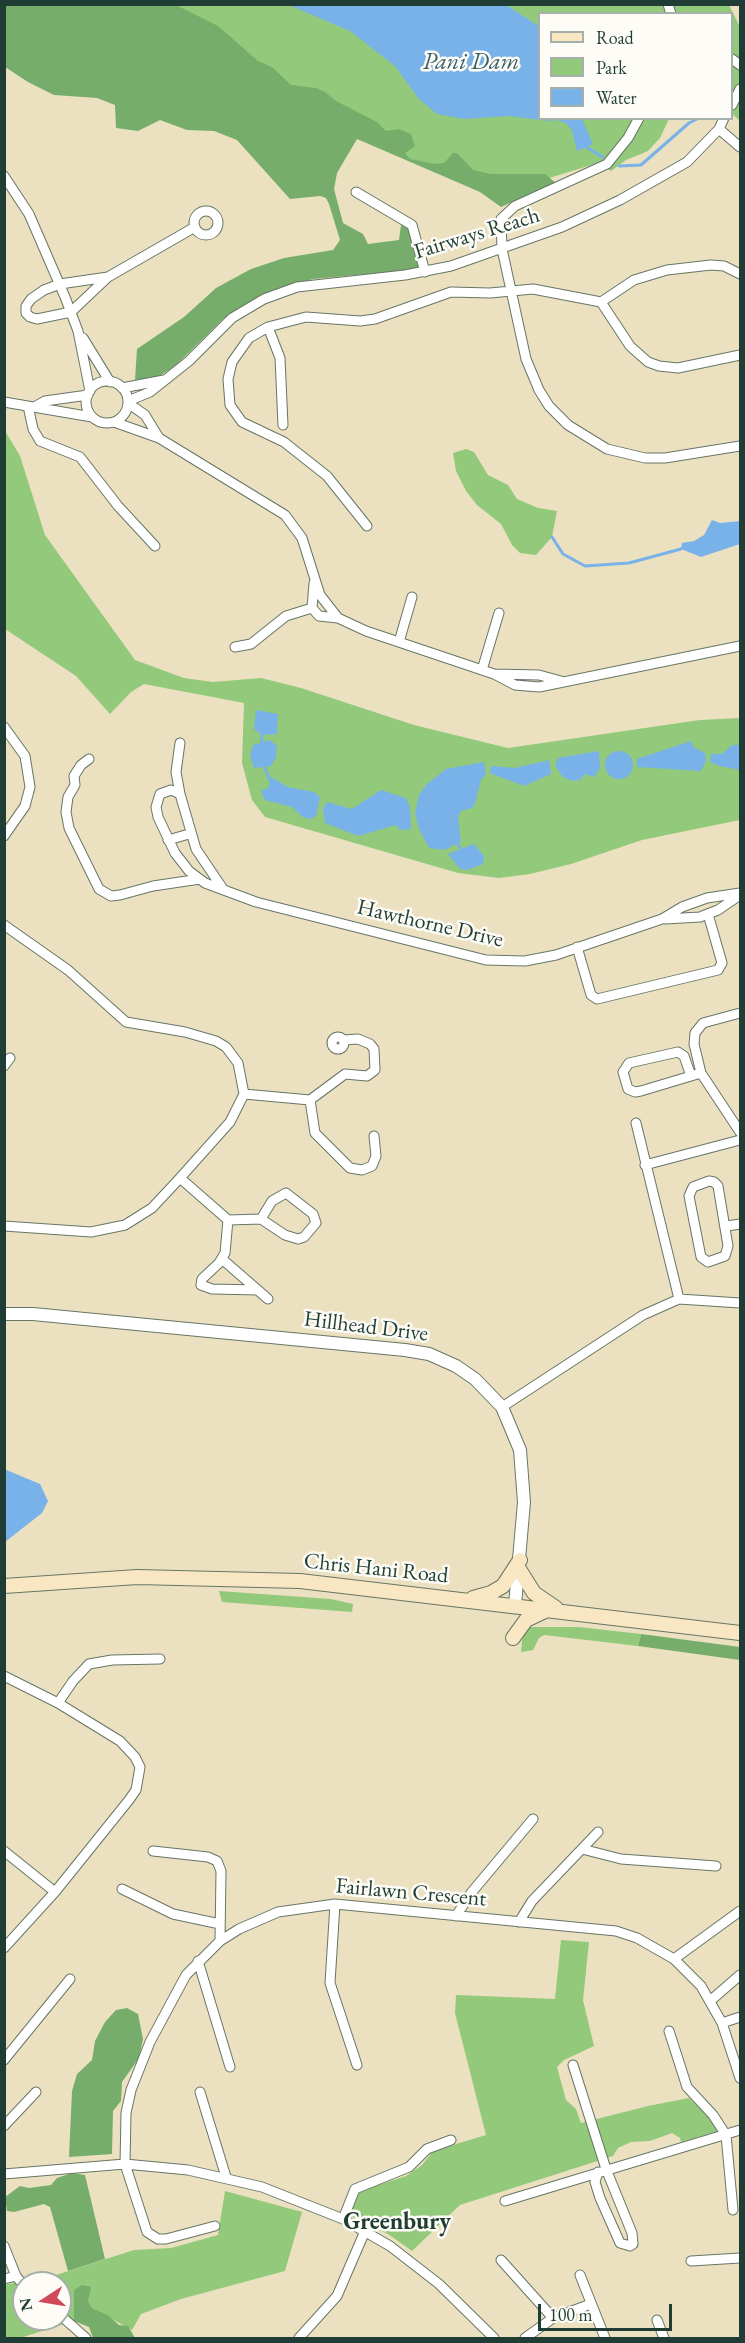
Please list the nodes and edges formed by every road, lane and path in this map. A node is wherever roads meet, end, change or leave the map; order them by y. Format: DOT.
graph roads {
  1 [pos="741,89"];
  2 [pos="733,103"];
  3 [pos="638,120"];
  4 [pos="723,120"];
  5 [pos="718,129"];
  6 [pos="741,147"];
  7 [pos="4,176"];
  8 [pos="356,192"];
  9 [pos="195,226"];
  10 [pos="501,249"];
  11 [pos="425,272"];
  12 [pos="741,274"];
  13 [pos="108,277"];
  14 [pos="60,284"];
  15 [pos="511,292"];
  16 [pos="600,302"];
  17 [pos="71,312"];
  18 [pos="268,327"];
  19 [pos="78,331"];
  20 [pos="741,355"];
  21 [pos="164,380"];
  22 [pos="110,382"];
  23 [pos="122,388"];
  24 [pos="89,393"];
  25 [pos="4,402"];
  26 [pos="128,402"];
  27 [pos="32,406"];
  28 [pos="92,417"];
  29 [pos="114,422"];
  30 [pos="283,425"];
  31 [pos="159,438"];
  32 [pos="741,446"];
  33 [pos="367,526"];
  34 [pos="155,546"];
  35 [pos="314,583"];
  36 [pos="412,597"];
  37 [pos="312,608"];
  38 [pos="499,613"];
  39 [pos="338,618"];
  40 [pos="399,642"];
  41 [pos="741,646"];
  42 [pos="235,647"];
  43 [pos="482,670"];
  44 [pos="516,673"];
  45 [pos="494,674"];
  46 [pos="539,675"];
  47 [pos="563,682"];
  48 [pos="515,685"];
  49 [pos="538,687"];
  50 [pos="4,727"];
  51 [pos="180,743"];
  52 [pos="89,759"];
  53 [pos="180,794"];
  54 [pos="189,834"];
  55 [pos="4,836"];
  56 [pos="168,840"];
  57 [pos="200,879"];
  58 [pos="224,889"];
  59 [pos="741,894"];
  60 [pos="714,896"];
  61 [pos="695,902"];
  62 [pos="718,910"];
  63 [pos="704,915"];
  64 [pos="662,919"];
  65 [pos="4,925"];
  66 [pos="577,948"];
  67 [pos="741,1013"];
  68 [pos="344,1040"];
  69 [pos="701,1073"];
  70 [pos="690,1076"];
  71 [pos="244,1094"];
  72 [pos="310,1100"];
  73 [pos="636,1123"];
  74 [pos="741,1132"];
  75 [pos="374,1137"];
  76 [pos="741,1140"];
  77 [pos="645,1165"];
  78 [pos="180,1178"];
  79 [pos="261,1219"];
  80 [pos="228,1220"];
  81 [pos="741,1224"];
  82 [pos="4,1226"];
  83 [pos="727,1226"];
  84 [pos="222,1259"];
  85 [pos="258,1290"];
  86 [pos="268,1299"];
  87 [pos="679,1299"];
  88 [pos="741,1303"];
  89 [pos="4,1314"];
  90 [pos="502,1407"];
  91 [pos="520,1564"];
  92 [pos="4,1586"];
  93 [pos="465,1600"];
  94 [pos="515,1605"];
  95 [pos="556,1610"];
  96 [pos="741,1633"];
  97 [pos="513,1638"];
  98 [pos="160,1659"];
  99 [pos="4,1676"];
  100 [pos="58,1703"];
  101 [pos="533,1819"];
  102 [pos="598,1832"];
  103 [pos="582,1849"];
  104 [pos="4,1851"];
  105 [pos="153,1851"];
  106 [pos="716,1866"];
  107 [pos="122,1889"];
  108 [pos="55,1892"];
  109 [pos="335,1904"];
  110 [pos="741,1911"];
  111 [pos="456,1916"];
  112 [pos="519,1922"];
  113 [pos="220,1924"];
  114 [pos="220,1941"];
  115 [pos="4,1948"];
  116 [pos="674,1959"];
  117 [pos="198,1961"];
  118 [pos="741,1975"];
  119 [pos="70,1979"];
  120 [pos="710,2001"];
  121 [pos="741,2017"];
  122 [pos="722,2023"];
  123 [pos="669,2031"];
  124 [pos="4,2060"];
  125 [pos="357,2065"];
  126 [pos="573,2065"];
  127 [pos="230,2067"];
  128 [pos="741,2078"];
  129 [pos="36,2092"];
  130 [pos="200,2092"];
  131 [pos="4,2126"];
  132 [pos="741,2130"];
  133 [pos="726,2135"];
  134 [pos="451,2140"];
  135 [pos="125,2164"];
  136 [pos="602,2170"];
  137 [pos="4,2174"];
  138 [pos="226,2177"];
  139 [pos="505,2201"];
  140 [pos="733,2210"];
  141 [pos="343,2219"];
  142 [pos="215,2226"];
  143 [pos="365,2231"];
  144 [pos="4,2246"];
  145 [pos="741,2258"];
  146 [pos="501,2260"];
  147 [pos="691,2261"];
  148 [pos="14,2271"];
  149 [pos="580,2275"];
  150 [pos="591,2304"];
  151 [pos="553,2318"];
  152 [pos="657,2320"];
  153 [pos="72,2326"];
  154 [pos="86,2338"];
  155 [pos="299,2338"];
  156 [pos="494,2338"];
  157 [pos="525,2338"];
  158 [pos="605,2338"];
  159 [pos="664,2338"];
  1 -- 2 [label="street"];
  3 -- 10 [label="street"];
  4 -- 5 [label="street, Fairways Reach"];
  5 -- 6 [label="street"];
  5 -- 10 [label="street, Fairways Reach"];
  7 -- 14 [label="street"];
  8 -- 11 [label="street"];
  9 -- 13 [label="street"];
  10 -- 11 [label="street, Fairways Reach"];
  10 -- 15 [label="street"];
  11 -- 21 [label="street, Fairways Reach"];
  12 -- 16 [label="street"];
  13 -- 14 [label="street"];
  13 -- 17 [label="street"];
  14 -- 17 [label="street"];
  14 -- 17 [label="street"];
  15 -- 16 [label="street"];
  15 -- 18 [label="street"];
  15 -- 32 [label="street"];
  16 -- 20 [label="street"];
  17 -- 19 [label="street"];
  18 -- 30 [label="street"];
  18 -- 33 [label="street"];
  19 -- 22 [label="street"];
  19 -- 24 [label="street"];
  21 -- 23 [label="street, Fairways Reach"];
  21 -- 26 [label="street, Fairways Reach"];
  22 -- 23 [label="street"];
  22 -- 24 [label="street"];
  23 -- 26 [label="street"];
  24 -- 27 [label="street"];
  24 -- 28 [label="street"];
  25 -- 27 [label="street"];
  26 -- 29 [label="street"];
  26 -- 31 [label="street"];
  27 -- 28 [label="street"];
  27 -- 34 [label="street"];
  28 -- 29 [label="street"];
  29 -- 31 [label="street"];
  31 -- 35 [label="street"];
  35 -- 37 [label="street"];
  35 -- 39 [label="street"];
  36 -- 40 [label="street"];
  37 -- 39 [label="street"];
  37 -- 42 [label="street"];
  38 -- 43 [label="street"];
  39 -- 40 [label="street"];
  40 -- 43 [label="street"];
  41 -- 47 [label="street"];
  43 -- 45 [label="street"];
  44 -- 45 [label="street"];
  44 -- 46 [label="street"];
  44 -- 48 [label="street"];
  45 -- 48 [label="street"];
  46 -- 47 [label="street"];
  46 -- 49 [label="street"];
  47 -- 49 [label="street"];
  48 -- 49 [label="street"];
  50 -- 55 [label="street"];
  51 -- 53 [label="street"];
  52 -- 57 [label="street"];
  53 -- 54 [label="street"];
  53 -- 56 [label="street, Hawthorne Drive"];
  54 -- 56 [label="street"];
  54 -- 58 [label="street"];
  56 -- 57 [label="street, Hawthorne Drive"];
  57 -- 58 [label="street, Hawthorne Drive"];
  58 -- 66 [label="street, Hawthorne Drive"];
  59 -- 60 [label="street, Hawthorne Drive"];
  59 -- 62 [label="street, Hawthorne Drive"];
  60 -- 61 [label="street, Hawthorne Drive"];
  60 -- 62 [label="street"];
  61 -- 63 [label="street"];
  61 -- 64 [label="street, Hawthorne Drive"];
  62 -- 63 [label="street, Hawthorne Drive"];
  63 -- 64 [label="street, Hawthorne Drive"];
  63 -- 66 [label="street"];
  64 -- 66 [label="street, Hawthorne Drive"];
  65 -- 71 [label="street"];
  67 -- 69 [label="street"];
  68 -- 72 [label="street"];
  69 -- 70 [label="street"];
  69 -- 74 [label="street"];
  70 -- 70 [label="street"];
  71 -- 72 [label="street"];
  71 -- 78 [label="street"];
  72 -- 75 [label="street"];
  73 -- 77 [label="street"];
  76 -- 77 [label="street"];
  77 -- 87 [label="street"];
  78 -- 80 [label="street"];
  78 -- 82 [label="street"];
  79 -- 79 [label="street"];
  79 -- 80 [label="street"];
  80 -- 84 [label="street"];
  81 -- 83 [label="street"];
  83 -- 83 [label="street"];
  84 -- 85 [label="street"];
  84 -- 85 [label="street"];
  85 -- 86 [label="street"];
  87 -- 88 [label="street"];
  87 -- 90 [label="street"];
  89 -- 90 [label="street, Hillhead Drive"];
  90 -- 91 [label="street, Hillhead Drive"];
  91 -- 93 [label="main road"];
  91 -- 94 [label="street, Hillhead Drive"];
  91 -- 95 [label="main road"];
  92 -- 93 [label="main road, Chris Hani Road"];
  93 -- 94 [label="main road, Chris Hani Road"];
  94 -- 95 [label="main road, Chris Hani Road"];
  95 -- 96 [label="main road, Chris Hani Road"];
  95 -- 97 [label="main road"];
  98 -- 100 [label="street"];
  99 -- 100 [label="street"];
  100 -- 108 [label="street"];
  101 -- 111 [label="street"];
  102 -- 103 [label="street"];
  103 -- 106 [label="street"];
  103 -- 112 [label="street"];
  104 -- 108 [label="street"];
  105 -- 113 [label="street"];
  107 -- 113 [label="street"];
  108 -- 115 [label="street"];
  109 -- 111 [label="street, Fairlawn Crescent"];
  109 -- 114 [label="street, Fairlawn Crescent"];
  109 -- 125 [label="street"];
  110 -- 116 [label="street"];
  111 -- 112 [label="street, Fairlawn Crescent"];
  112 -- 116 [label="street, Fairlawn Crescent"];
  113 -- 114 [label="street"];
  114 -- 117 [label="street, Fairlawn Crescent"];
  116 -- 120 [label="street, Fairlawn Crescent"];
  117 -- 127 [label="street"];
  117 -- 135 [label="street, Fairlawn Crescent"];
  118 -- 120 [label="street"];
  119 -- 124 [label="street"];
  120 -- 122 [label="street, Fairlawn Crescent"];
  121 -- 122 [label="street"];
  122 -- 128 [label="street, Fairlawn Crescent"];
  123 -- 133 [label="street"];
  126 -- 136 [label="street"];
  129 -- 131 [label="street"];
  130 -- 138 [label="street"];
  132 -- 133 [label="street"];
  133 -- 136 [label="street"];
  133 -- 140 [label="street"];
  134 -- 141 [label="street"];
  135 -- 137 [label="street"];
  135 -- 138 [label="street"];
  135 -- 142 [label="street, Fairlawn Crescent"];
  136 -- 136 [label="street"];
  136 -- 139 [label="street"];
  138 -- 141 [label="street"];
  141 -- 143 [label="street"];
  143 -- 155 [label="street"];
  143 -- 156 [label="street"];
  144 -- 148 [label="street"];
  145 -- 147 [label="street"];
  146 -- 151 [label="street"];
  149 -- 150 [label="street"];
  150 -- 151 [label="street"];
  150 -- 158 [label="street"];
  151 -- 157 [label="street"];
  152 -- 159 [label="street"];
  153 -- 154 [label="street"];
}
